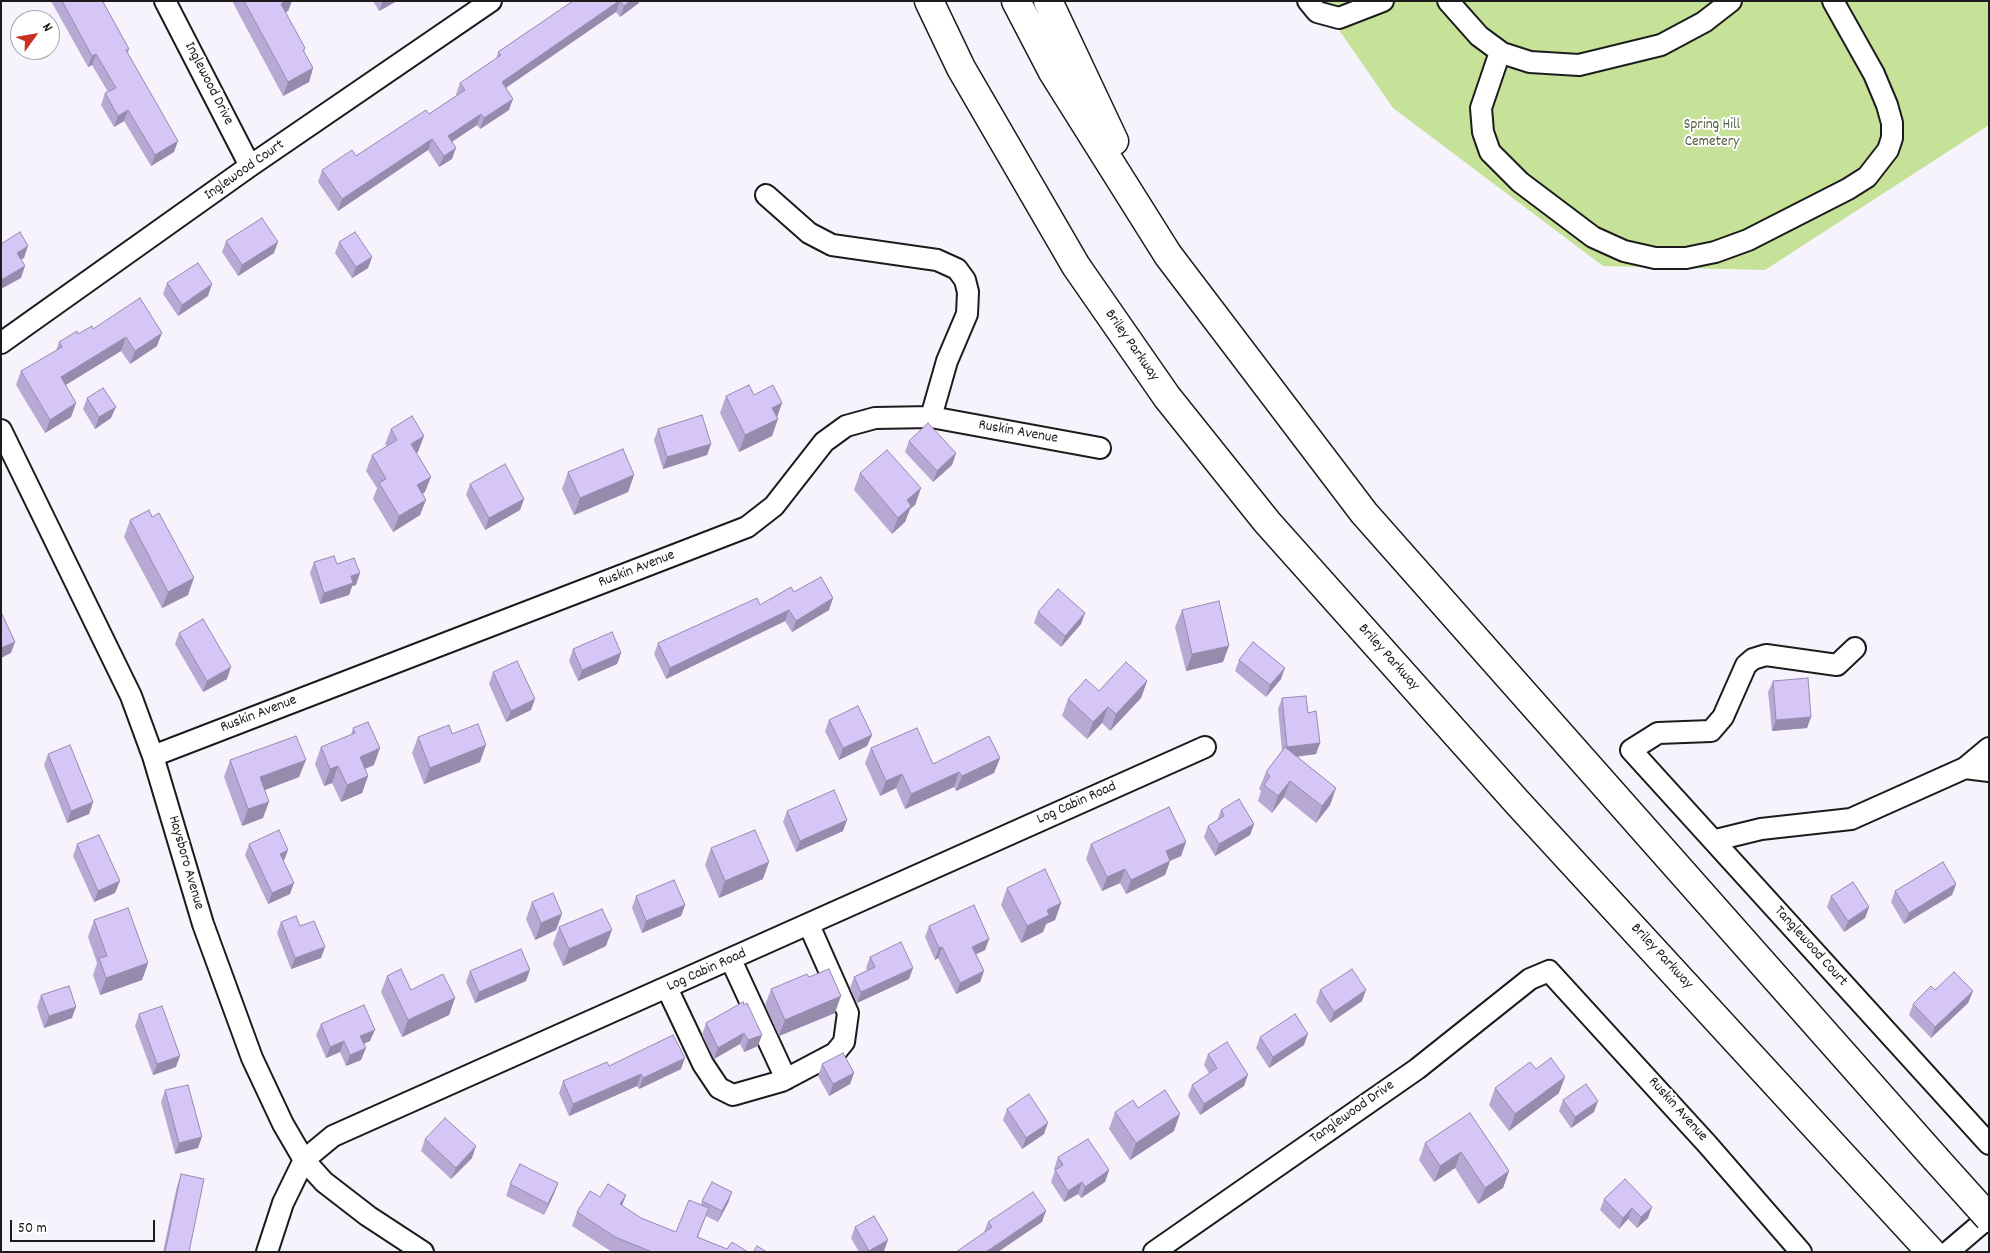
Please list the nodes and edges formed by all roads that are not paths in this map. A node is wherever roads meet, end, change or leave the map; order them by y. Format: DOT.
graph roads {
  1 [pos="165,1"];
  2 [pos="491,1"];
  3 [pos="917,1"];
  4 [pos="929,1"];
  5 [pos="1016,1"];
  6 [pos="1048,1"];
  7 [pos="1308,1"];
  8 [pos="1383,1"];
  9 [pos="1448,1"];
  10 [pos="1731,1"];
  11 [pos="1833,1"];
  12 [pos="1500,52"];
  13 [pos="961,68"];
  14 [pos="250,166"];
  15 [pos="766,195"];
  16 [pos="1168,256"];
  17 [pos="1,343"];
  18 [pos="931,417"];
  19 [pos="1,430"];
  20 [pos="1100,448"];
  21 [pos="1854,648"];
  22 [pos="1205,746"];
  23 [pos="1989,748"];
  24 [pos="153,756"];
  25 [pos="1965,768"];
  26 [pos="1989,771"];
  27 [pos="1716,840"];
  28 [pos="809,925"];
  29 [pos="731,960"];
  30 [pos="1548,971"];
  31 [pos="667,988"];
  32 [pos="786,1078"];
  33 [pos="1989,1144"];
  34 [pos="304,1160"];
  35 [pos="1989,1218"];
  36 [pos="267,1252"];
  37 [pos="423,1252"];
  38 [pos="1154,1252"];
  39 [pos="1801,1252"];
  40 [pos="1931,1252"];
  41 [pos="1948,1252"];
  1 -- 14 [label="street, Inglewood Drive"];
  2 -- 14 [label="street, Inglewood Court"];
  3 -- 13 [label="highway"];
  4 -- 13 [label="highway, Briley Parkway"];
  5 -- 16 [label="highway"];
  6 -- 16 [label="highway"];
  7 -- 8 [label="street"];
  9 -- 12 [label="street"];
  10 -- 12 [label="street"];
  11 -- 12 [label="street"];
  13 -- 40 [label="highway, Briley Parkway"];
  14 -- 17 [label="street, Inglewood Court"];
  15 -- 18 [label="street"];
  16 -- 35 [label="highway, bridge"];
  18 -- 20 [label="street, Ruskin Avenue"];
  18 -- 24 [label="street, Ruskin Avenue"];
  19 -- 24 [label="street, Haysboro Avenue"];
  21 -- 27 [label="street, Tanglewood Court"];
  22 -- 28 [label="street, Log Cabin Road"];
  23 -- 25 [label="street"];
  24 -- 34 [label="street, Haysboro Avenue"];
  25 -- 26 [label="street"];
  25 -- 27 [label="street"];
  27 -- 33 [label="street, Tanglewood Court"];
  28 -- 29 [label="street, Log Cabin Road"];
  28 -- 32 [label="street"];
  29 -- 31 [label="street, Log Cabin Road"];
  29 -- 32 [label="street"];
  30 -- 38 [label="street, Tanglewood Drive"];
  30 -- 39 [label="street, Ruskin Avenue"];
  31 -- 32 [label="street"];
  31 -- 34 [label="street, Log Cabin Road"];
  34 -- 36 [label="street, Log Cabin Road"];
  34 -- 37 [label="street, Haysboro Avenue"];
  35 -- 41 [label="street"];
}
